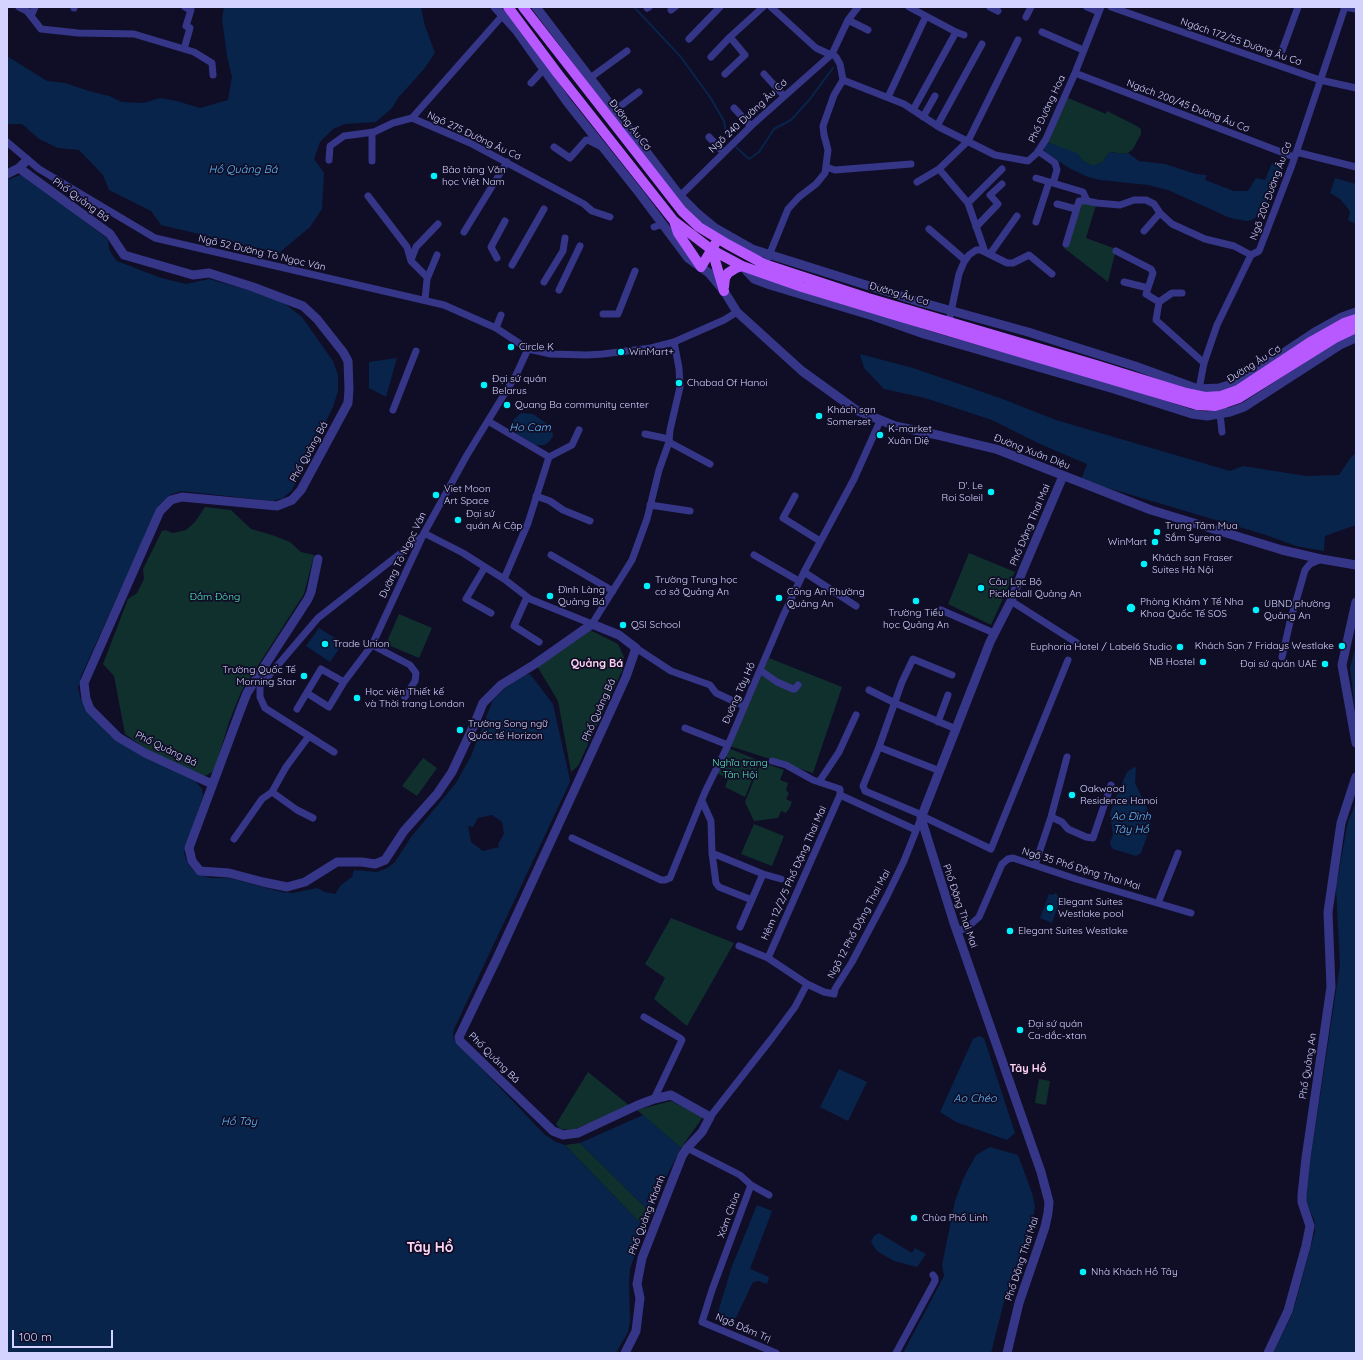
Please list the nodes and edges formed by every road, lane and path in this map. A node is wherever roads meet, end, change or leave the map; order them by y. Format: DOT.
graph roads {
  1 [pos="19,7"];
  2 [pos="36,7"];
  3 [pos="185,7"];
  4 [pos="495,7"];
  5 [pos="523,7"];
  6 [pos="536,7"];
  7 [pos="720,7"];
  8 [pos="763,7"];
  9 [pos="771,7"];
  10 [pos="858,7"];
  11 [pos="909,7"];
  12 [pos="990,7"];
  13 [pos="1031,7"];
  14 [pos="1087,7"];
  15 [pos="1111,7"];
  16 [pos="1298,7"];
  17 [pos="1344,7"];
  18 [pos="1100,9"];
  19 [pos="1356,9"];
  20 [pos="505,11"];
  21 [pos="998,12"];
  22 [pos="31,16"];
  23 [pos="926,16"];
  24 [pos="1026,17"];
  25 [pos="848,20"];
  26 [pos="868,30"];
  27 [pos="956,32"];
  28 [pos="1042,32"];
  29 [pos="964,35"];
  30 [pos="730,37"];
  31 [pos="689,39"];
  32 [pos="1018,40"];
  33 [pos="982,44"];
  34 [pos="184,50"];
  35 [pos="1083,50"];
  36 [pos="628,51"];
  37 [pos="1282,51"];
  38 [pos="832,54"];
  39 [pos="711,57"];
  40 [pos="569,66"];
  41 [pos="544,69"];
  42 [pos="1075,73"];
  43 [pos="558,74"];
  44 [pos="725,74"];
  45 [pos="764,74"];
  46 [pos="213,75"];
  47 [pos="590,78"];
  48 [pos="843,80"];
  49 [pos="1320,80"];
  50 [pos="530,83"];
  51 [pos="1355,86"];
  52 [pos="639,92"];
  53 [pos="784,96"];
  54 [pos="935,96"];
  55 [pos="888,97"];
  56 [pos="734,108"];
  57 [pos="615,110"];
  58 [pos="913,110"];
  59 [pos="923,117"];
  60 [pos="412,118"];
  61 [pos="751,126"];
  62 [pos="937,126"];
  63 [pos="372,132"];
  64 [pos="709,137"];
  65 [pos="968,141"];
  66 [pos="7,142"];
  67 [pos="554,147"];
  68 [pos="604,148"];
  69 [pos="1038,151"];
  70 [pos="723,152"];
  71 [pos="1295,155"];
  72 [pos="27,160"];
  73 [pos="329,160"];
  74 [pos="372,161"];
  75 [pos="507,162"];
  76 [pos="911,164"];
  77 [pos="826,167"];
  78 [pos="1356,167"];
  79 [pos="19,168"];
  80 [pos="939,169"];
  81 [pos="1002,169"];
  82 [pos="7,174"];
  83 [pos="1036,178"];
  84 [pos="917,182"];
  85 [pos="1051,182"];
  86 [pos="1002,184"];
  87 [pos="368,196"];
  88 [pos="680,196"];
  89 [pos="1087,201"];
  90 [pos="968,204"];
  91 [pos="1057,204"];
  92 [pos="544,209"];
  93 [pos="1076,209"];
  94 [pos="1160,213"];
  95 [pos="1017,216"];
  96 [pos="610,218"];
  97 [pos="505,221"];
  98 [pos="674,221"];
  99 [pos="1036,222"];
  100 [pos="438,224"];
  101 [pos="976,227"];
  102 [pos="929,229"];
  103 [pos="1144,231"];
  104 [pos="464,232"];
  105 [pos="565,238"];
  106 [pos="718,239"];
  107 [pos="1066,244"];
  108 [pos="580,246"];
  109 [pos="712,250"];
  110 [pos="1116,251"];
  111 [pos="988,253"];
  112 [pos="437,255"];
  113 [pos="1251,255"];
  114 [pos="496,258"];
  115 [pos="767,260"];
  116 [pos="965,260"];
  117 [pos="411,261"];
  118 [pos="512,265"];
  119 [pos="742,266"];
  120 [pos="701,267"];
  121 [pos="636,271"];
  122 [pos="1052,274"];
  123 [pos="427,277"];
  124 [pos="544,282"];
  125 [pos="1124,282"];
  126 [pos="1148,288"];
  127 [pos="559,290"];
  128 [pos="724,291"];
  129 [pos="1182,293"];
  130 [pos="425,300"];
  131 [pos="1159,302"];
  132 [pos="892,309"];
  133 [pos="737,312"];
  134 [pos="1356,312"];
  135 [pos="603,314"];
  136 [pos="501,315"];
  137 [pos="950,316"];
  138 [pos="1356,319"];
  139 [pos="1343,320"];
  140 [pos="496,328"];
  141 [pos="1356,328"];
  142 [pos="1356,338"];
  143 [pos="674,342"];
  144 [pos="528,349"];
  145 [pos="416,351"];
  146 [pos="1204,363"];
  147 [pos="1198,393"];
  148 [pos="393,410"];
  149 [pos="1220,414"];
  150 [pos="880,421"];
  151 [pos="488,422"];
  152 [pos="579,430"];
  153 [pos="1222,432"];
  154 [pos="645,434"];
  155 [pos="669,441"];
  156 [pos="549,457"];
  157 [pos="710,464"];
  158 [pos="1063,476"];
  159 [pos="536,496"];
  160 [pos="795,496"];
  161 [pos="650,505"];
  162 [pos="690,511"];
  163 [pos="590,522"];
  164 [pos="423,535"];
  165 [pos="820,541"];
  166 [pos="551,555"];
  167 [pos="754,555"];
  168 [pos="318,559"];
  169 [pos="1321,559"];
  170 [pos="1356,565"];
  171 [pos="485,567"];
  172 [pos="804,572"];
  173 [pos="504,579"];
  174 [pos="799,581"];
  175 [pos="614,591"];
  176 [pos="527,597"];
  177 [pos="1011,601"];
  178 [pos="1356,602"];
  179 [pos="856,606"];
  180 [pos="941,610"];
  181 [pos="490,612"];
  182 [pos="592,624"];
  183 [pos="994,633"];
  184 [pos="539,642"];
  185 [pos="1077,643"];
  186 [pos="372,645"];
  187 [pos="636,648"];
  188 [pos="1282,658"];
  189 [pos="1068,660"];
  190 [pos="760,670"];
  191 [pos="952,675"];
  192 [pos="344,682"];
  193 [pos="798,685"];
  194 [pos="869,690"];
  195 [pos="306,693"];
  196 [pos="948,695"];
  197 [pos="406,697"];
  198 [pos="895,703"];
  199 [pos="744,706"];
  200 [pos="297,709"];
  201 [pos="856,714"];
  202 [pos="938,722"];
  203 [pos="685,728"];
  204 [pos="956,729"];
  205 [pos="309,736"];
  206 [pos="1356,743"];
  207 [pos="728,746"];
  208 [pos="879,748"];
  209 [pos="334,752"];
  210 [pos="1067,758"];
  211 [pos="772,761"];
  212 [pos="940,771"];
  213 [pos="1356,777"];
  214 [pos="819,782"];
  215 [pos="212,784"];
  216 [pos="1111,785"];
  217 [pos="272,792"];
  218 [pos="840,795"];
  219 [pos="702,801"];
  220 [pos="922,816"];
  221 [pos="1051,817"];
  222 [pos="313,818"];
  223 [pos="916,830"];
  224 [pos="572,838"];
  225 [pos="234,839"];
  226 [pos="712,853"];
  227 [pos="1178,853"];
  228 [pos="1035,865"];
  229 [pos="763,874"];
  230 [pos="780,879"];
  231 [pos="752,900"];
  232 [pos="1158,903"];
  233 [pos="1191,913"];
  234 [pos="740,927"];
  235 [pos="957,932"];
  236 [pos="739,946"];
  237 [pos="768,958"];
  238 [pos="807,984"];
  239 [pos="644,1017"];
  240 [pos="654,1099"];
  241 [pos="710,1117"];
  242 [pos="686,1148"];
  243 [pos="751,1185"];
  244 [pos="769,1195"];
  245 [pos="933,1275"];
  246 [pos="702,1322"];
  247 [pos="625,1353"];
  248 [pos="776,1353"];
  249 [pos="896,1353"];
  250 [pos="1006,1353"];
  251 [pos="1268,1353"];
  1 -- 22 [label="street"];
  2 -- 22 [label="street"];
  3 -- 34 [label="street"];
  4 -- 20 [label="street, Đường Âu Cơ"];
  5 -- 40 [label="main road, Đường Âu Cơ"];
  6 -- 47 [label="street, Đường Âu Cơ"];
  7 -- 31 [label="street"];
  8 -- 30 [label="street"];
  9 -- 38 [label="street"];
  10 -- 25 [label="street"];
  11 -- 23 [label="street"];
  12 -- 21 [label="street"];
  13 -- 24 [label="street"];
  14 -- 18 [label="street"];
  15 -- 49 [label="street, Ngách 172/55 Đường Âu Cơ"];
  16 -- 37 [label="street"];
  17 -- 19 [label="street"];
  17 -- 49 [label="street, Ngõ 200 Đường Âu Cơ"];
  18 -- 35 [label="street, Phố Đường Hoa"];
  20 -- 41 [label="street, Đường Âu Cơ"];
  20 -- 43 [label="main road, Đường Âu Cơ"];
  20 -- 60 [label="street, Ngõ 275 Đường Âu Cơ"];
  22 -- 34 [label="street"];
  23 -- 27 [label="street"];
  23 -- 55 [label="street"];
  25 -- 26 [label="street"];
  25 -- 38 [label="street"];
  27 -- 29 [label="street"];
  27 -- 58 [label="street"];
  28 -- 35 [label="street"];
  30 -- 39 [label="street"];
  30 -- 44 [label="street"];
  32 -- 65 [label="street"];
  33 -- 62 [label="street"];
  34 -- 46 [label="street"];
  35 -- 42 [label="street, Phố Đường Hoa"];
  36 -- 47 [label="street"];
  38 -- 48 [label="street"];
  38 -- 53 [label="street, Ngõ 240 Đường Âu Cơ"];
  40 -- 43 [label="main road"];
  40 -- 106 [label="main road, Đường Âu Cơ"];
  41 -- 50 [label="street"];
  41 -- 68 [label="street, Đường Âu Cơ"];
  42 -- 69 [label="street, Phố Đường Hoa"];
  42 -- 71 [label="street, Ngách 200/45 Đường Âu Cơ"];
  43 -- 98 [label="main road, Đường Âu Cơ"];
  45 -- 53 [label="street"];
  47 -- 57 [label="street, Đường Âu Cơ"];
  48 -- 55 [label="street, Phố Đường Hoa"];
  48 -- 77 [label="street"];
  49 -- 51 [label="street, Ngách 172/55 Đường Âu Cơ"];
  49 -- 71 [label="street, Ngõ 200 Đường Âu Cơ"];
  52 -- 57 [label="street"];
  53 -- 61 [label="street, Ngõ 240 Đường Âu Cơ"];
  54 -- 59 [label="street"];
  55 -- 58 [label="street, Phố Đường Hoa"];
  56 -- 61 [label="street"];
  57 -- 88 [label="street, Đường Âu Cơ"];
  58 -- 59 [label="street, Phố Đường Hoa"];
  59 -- 62 [label="street, Phố Đường Hoa"];
  60 -- 63 [label="street"];
  60 -- 75 [label="street, Ngõ 275 Đường Âu Cơ"];
  61 -- 70 [label="street, Ngõ 240 Đường Âu Cơ"];
  62 -- 65 [label="street, Phố Đường Hoa"];
  63 -- 73 [label="street"];
  63 -- 74 [label="street"];
  64 -- 70 [label="street"];
  65 -- 69 [label="street, Phố Đường Hoa"];
  65 -- 80 [label="street"];
  66 -- 72 [label="street, Ngõ 52 Đường Tô Ngọc Vân"];
  67 -- 68 [label="street"];
  68 -- 120 [label="street, Đường Âu Cơ"];
  69 -- 85 [label="street"];
  70 -- 88 [label="street, Ngõ 240 Đường Âu Cơ"];
  71 -- 78 [label="street, Ngách 200/45 Đường Âu Cơ"];
  71 -- 113 [label="street, Ngõ 200 Đường Âu Cơ"];
  72 -- 79 [label="street"];
  72 -- 130 [label="street, Ngõ 52 Đường Tô Ngọc Vân"];
  75 -- 96 [label="street, Ngõ 275 Đường Âu Cơ"];
  75 -- 104 [label="street"];
  76 -- 77 [label="street"];
  77 -- 115 [label="street"];
  79 -- 82 [label="street"];
  79 -- 215 [label="street, Phố Quảng Bá"];
  80 -- 84 [label="street"];
  80 -- 90 [label="street"];
  81 -- 90 [label="street"];
  83 -- 85 [label="street"];
  85 -- 89 [label="street"];
  85 -- 99 [label="street"];
  86 -- 101 [label="street"];
  87 -- 117 [label="street"];
  88 -- 115 [label="street, Đường Âu Cơ"];
  89 -- 93 [label="street"];
  89 -- 94 [label="street"];
  90 -- 101 [label="street"];
  91 -- 93 [label="street"];
  92 -- 118 [label="street"];
  93 -- 107 [label="street"];
  94 -- 103 [label="street"];
  94 -- 113 [label="street"];
  95 -- 111 [label="street"];
  97 -- 114 [label="street"];
  98 -- 109 [label="main road, Đường Âu Cơ"];
  98 -- 120 [label="main road"];
  100 -- 117 [label="street"];
  101 -- 111 [label="street"];
  102 -- 116 [label="street"];
  105 -- 124 [label="street"];
  106 -- 109 [label="main road"];
  106 -- 115 [label="main road, Đường Âu Cơ"];
  108 -- 127 [label="street"];
  109 -- 119 [label="main road, Đường Âu Cơ"];
  109 -- 120 [label="main road"];
  109 -- 128 [label="main road"];
  110 -- 126 [label="street"];
  111 -- 116 [label="street"];
  111 -- 122 [label="street"];
  112 -- 123 [label="street"];
  113 -- 146 [label="street, Ngõ 200 Đường Âu Cơ"];
  115 -- 132 [label="main road, Đường Âu Cơ"];
  115 -- 137 [label="street, Đường Âu Cơ"];
  116 -- 137 [label="street"];
  117 -- 123 [label="street"];
  119 -- 128 [label="main road"];
  119 -- 132 [label="main road, Đường Âu Cơ"];
  119 -- 149 [label="street, Đường Âu Cơ"];
  120 -- 128 [label="street, Đường Xuân Diệu"];
  121 -- 135 [label="street"];
  123 -- 130 [label="street"];
  125 -- 126 [label="street"];
  126 -- 131 [label="street"];
  128 -- 133 [label="street, Đường Xuân Diệu"];
  129 -- 131 [label="street"];
  130 -- 140 [label="street, Ngõ 52 Đường Tô Ngọc Vân"];
  131 -- 146 [label="street"];
  132 -- 137 [label="main road, Đường Âu Cơ"];
  132 -- 141 [label="main road, Đường Âu Cơ"];
  133 -- 143 [label="street"];
  133 -- 150 [label="street, Đường Xuân Diệu"];
  134 -- 139 [label="street, Đường Âu Cơ"];
  136 -- 140 [label="street"];
  137 -- 147 [label="main road, Đường Âu Cơ"];
  138 -- 139 [label="main road, Đường Âu Cơ"];
  139 -- 147 [label="main road, Đường Âu Cơ"];
  140 -- 144 [label="street, Ngõ 52 Đường Tô Ngọc Vân"];
  142 -- 149 [label="street, Đường Âu Cơ"];
  143 -- 144 [label="street"];
  143 -- 155 [label="street"];
  144 -- 151 [label="street, Đường Tô Ngọc Vân"];
  145 -- 148 [label="street"];
  146 -- 147 [label="street, Ngõ 200 Đường Âu Cơ"];
  149 -- 153 [label="street"];
  150 -- 158 [label="street, Đường Xuân Diệu"];
  150 -- 165 [label="street, Đường Tây Hồ"];
  151 -- 156 [label="street"];
  151 -- 164 [label="street, Đường Tô Ngọc Vân"];
  152 -- 156 [label="street"];
  154 -- 155 [label="street"];
  155 -- 157 [label="street"];
  155 -- 161 [label="street"];
  156 -- 159 [label="street"];
  158 -- 169 [label="street, Đường Xuân Diệu"];
  158 -- 177 [label="street, Phố Đặng Thai Mai"];
  159 -- 163 [label="street"];
  159 -- 173 [label="street"];
  160 -- 165 [label="street"];
  161 -- 162 [label="street"];
  161 -- 175 [label="street"];
  164 -- 171 [label="street"];
  164 -- 186 [label="street, Đường Tô Ngọc Vân"];
  164 -- 205 [label="street"];
  165 -- 172 [label="street, Đường Tây Hồ"];
  166 -- 175 [label="street"];
  167 -- 174 [label="street"];
  168 -- 215 [label="street"];
  169 -- 170 [label="street, Đường Xuân Diệu"];
  169 -- 188 [label="street"];
  171 -- 173 [label="street"];
  171 -- 181 [label="street"];
  172 -- 174 [label="street, Đường Tây Hồ"];
  172 -- 179 [label="street"];
  173 -- 176 [label="street"];
  174 -- 190 [label="street, Đường Tây Hồ"];
  175 -- 182 [label="street"];
  176 -- 182 [label="street"];
  176 -- 184 [label="street"];
  177 -- 183 [label="street, Phố Đặng Thai Mai"];
  177 -- 185 [label="street"];
  178 -- 206 [label="street"];
  180 -- 183 [label="street"];
  182 -- 187 [label="street"];
  182 -- 215 [label="street"];
  183 -- 204 [label="street, Phố Đặng Thai Mai"];
  186 -- 192 [label="street, Đường Tô Ngọc Vân"];
  186 -- 197 [label="street"];
  187 -- 199 [label="street"];
  187 -- 240 [label="street, Phố Quảng Bá"];
  189 -- 220 [label="street"];
  190 -- 193 [label="street"];
  190 -- 199 [label="street, Đường Tây Hồ"];
  191 -- 198 [label="street"];
  192 -- 195 [label="street"];
  192 -- 195 [label="street, Đường Tô Ngọc Vân"];
  194 -- 198 [label="street"];
  195 -- 200 [label="street"];
  196 -- 202 [label="street"];
  198 -- 202 [label="street"];
  198 -- 208 [label="street"];
  199 -- 207 [label="street, Đường Tây Hồ"];
  201 -- 214 [label="street"];
  202 -- 204 [label="street"];
  203 -- 207 [label="street"];
  204 -- 212 [label="street, Phố Đặng Thai Mai"];
  205 -- 209 [label="street"];
  205 -- 217 [label="street"];
  207 -- 219 [label="street, Đường Tây Hồ"];
  208 -- 212 [label="street"];
  208 -- 220 [label="street"];
  210 -- 221 [label="street"];
  211 -- 214 [label="street"];
  212 -- 220 [label="street, Phố Đặng Thai Mai"];
  213 -- 251 [label="street, Phố Quảng An"];
  214 -- 218 [label="street"];
  216 -- 221 [label="street"];
  217 -- 222 [label="street"];
  217 -- 225 [label="street"];
  218 -- 223 [label="street"];
  218 -- 237 [label="street, Hẻm 12/2/5 Phố Đặng Thai Mai"];
  219 -- 224 [label="street, Đường Tây Hồ"];
  219 -- 226 [label="street"];
  220 -- 223 [label="street, Ngõ 12 Phố Đặng Thai Mai"];
  220 -- 235 [label="street, Phố Đặng Thai Mai"];
  221 -- 228 [label="street"];
  223 -- 238 [label="street, Ngõ 12 Phố Đặng Thai Mai"];
  226 -- 229 [label="street"];
  226 -- 231 [label="street"];
  227 -- 232 [label="street"];
  228 -- 232 [label="street, Ngõ 35 Phố Đặng Thai Mai"];
  228 -- 235 [label="street, Ngõ 35 Phố Đặng Thai Mai"];
  229 -- 230 [label="street"];
  229 -- 231 [label="street"];
  231 -- 234 [label="street"];
  232 -- 233 [label="street, Ngõ 35 Phố Đặng Thai Mai"];
  235 -- 250 [label="street, Phố Đặng Thai Mai"];
  236 -- 237 [label="street"];
  237 -- 238 [label="street"];
  238 -- 241 [label="street"];
  239 -- 240 [label="street"];
  240 -- 241 [label="street, Phố Quảng Bá"];
  241 -- 242 [label="street, Phố Quảng Khánh"];
  242 -- 243 [label="street, Xóm Chùa"];
  242 -- 247 [label="street, Phố Quảng Khánh"];
  243 -- 244 [label="street"];
  243 -- 246 [label="street, Xóm Chùa"];
  245 -- 249 [label="street"];
  246 -- 248 [label="street, Ngõ Đầm Trị"];
}
